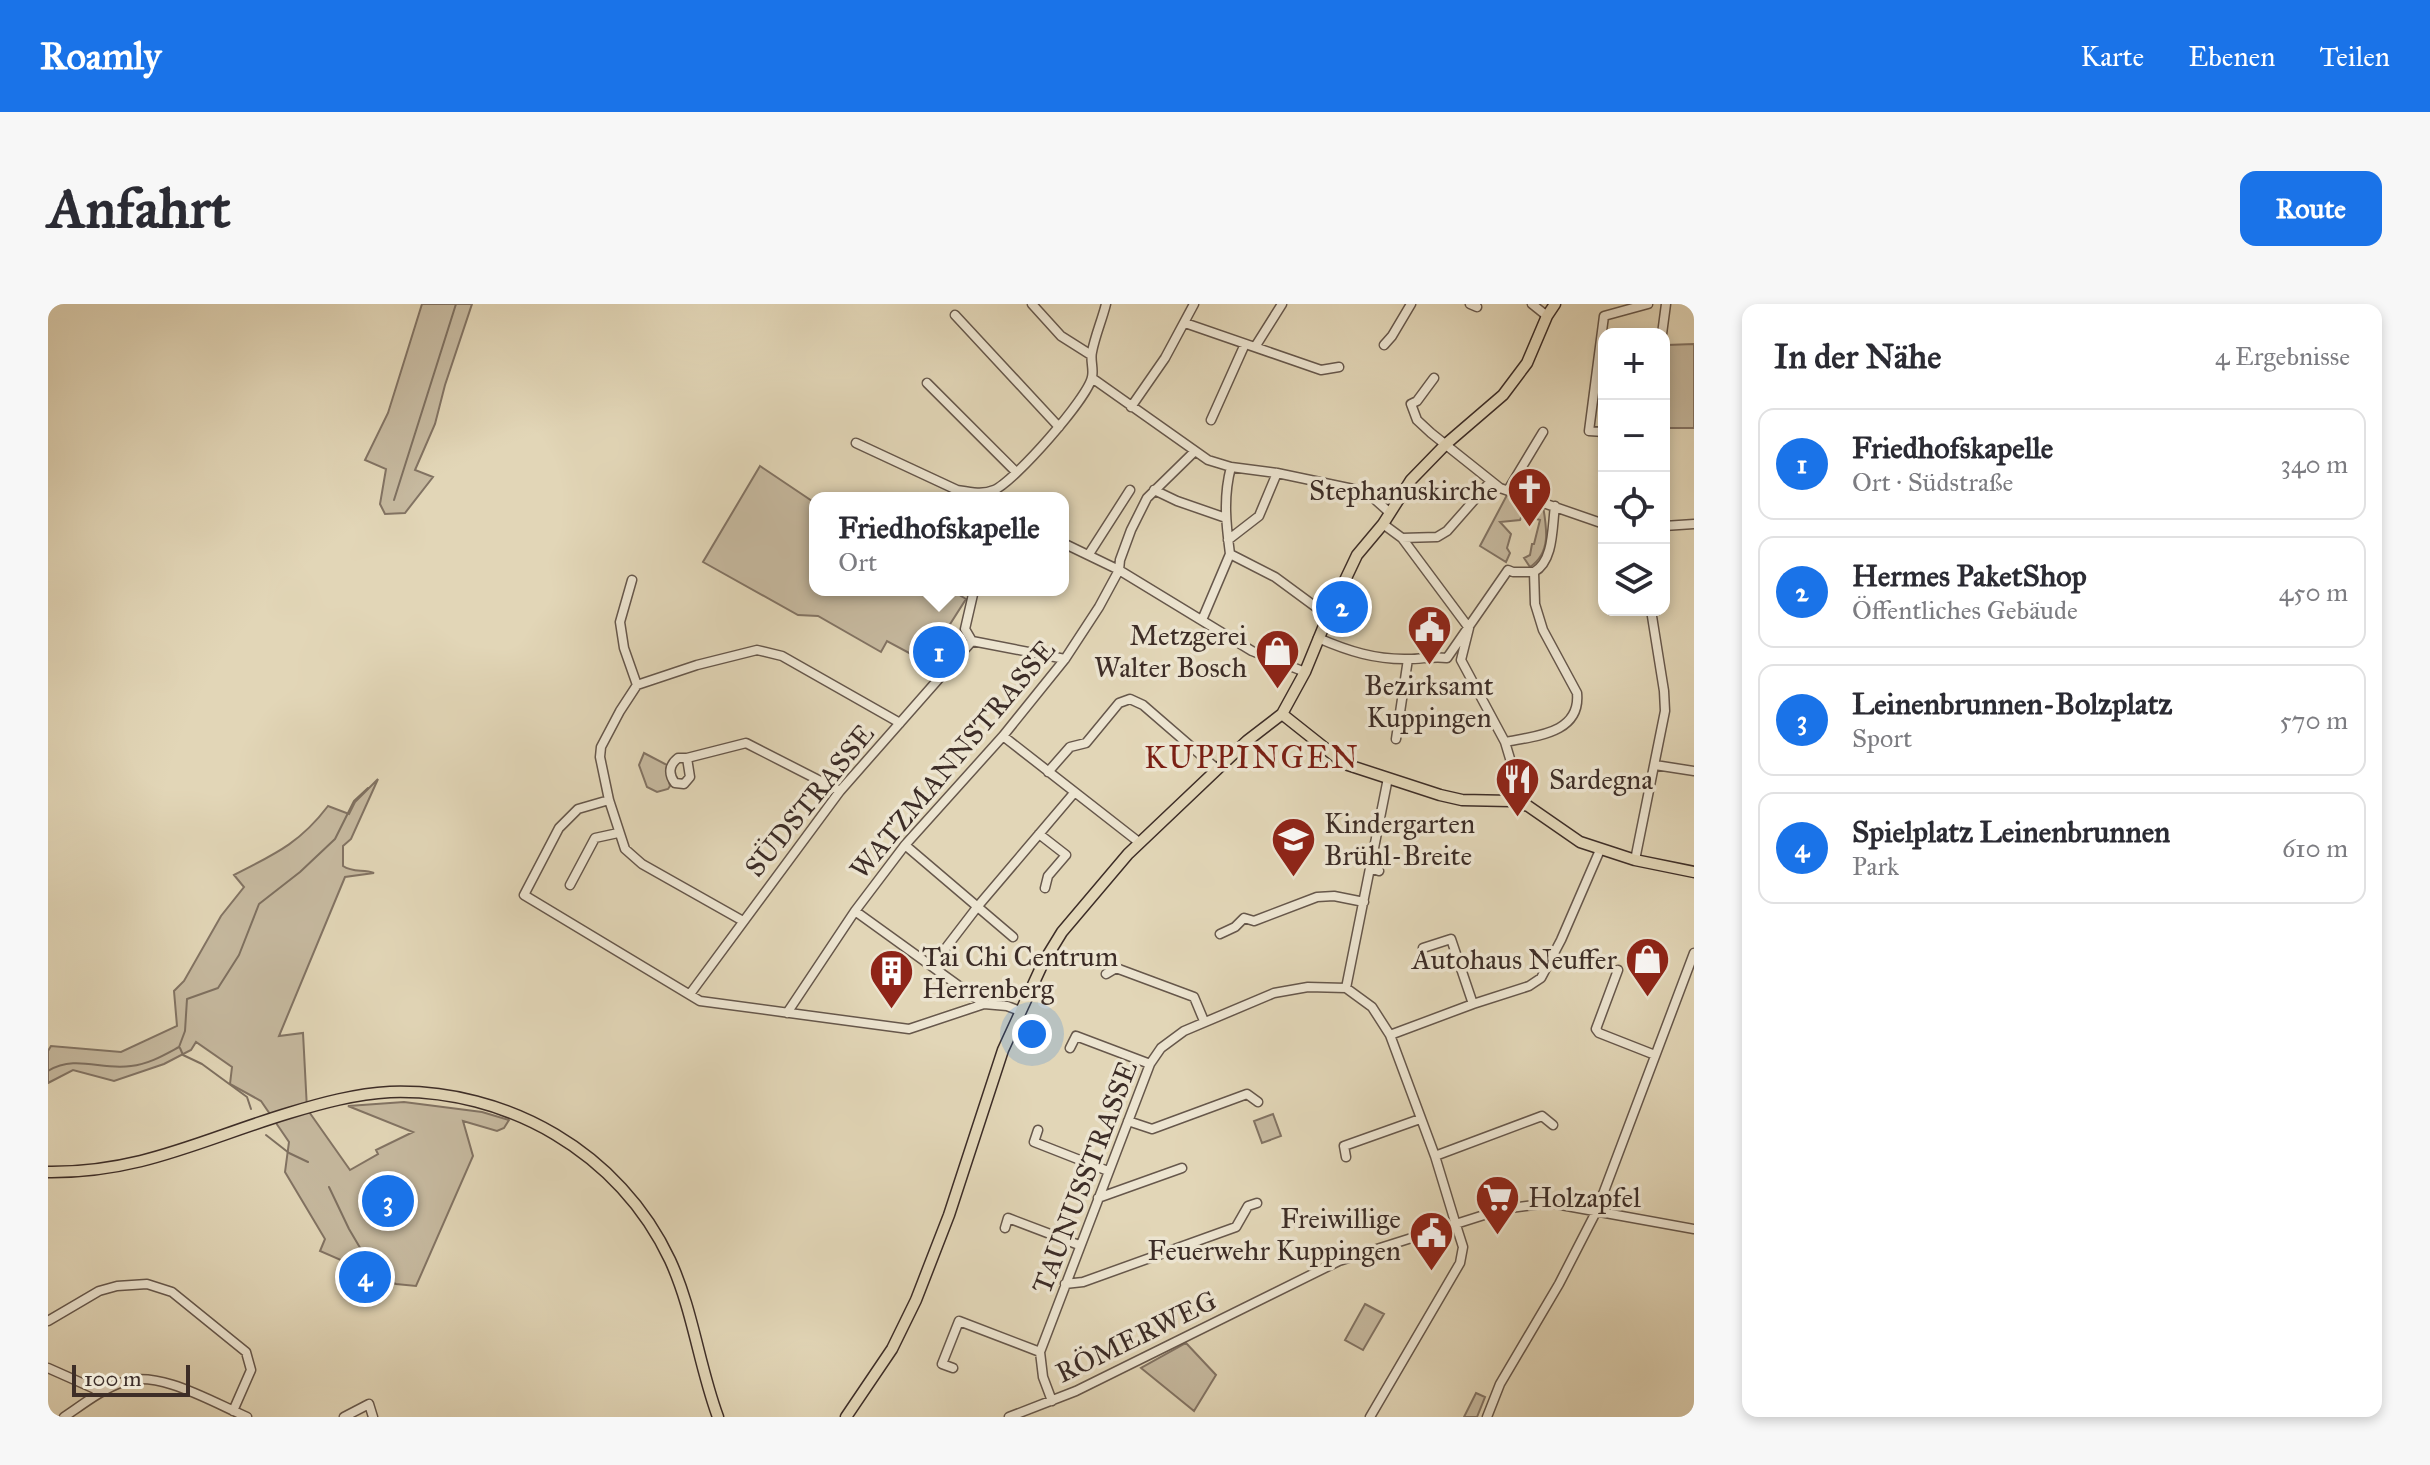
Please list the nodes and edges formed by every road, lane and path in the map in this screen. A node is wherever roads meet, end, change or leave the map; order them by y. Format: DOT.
graph roads {
  1 [pos="1032,304"];
  2 [pos="1106,304"];
  3 [pos="1194,304"];
  4 [pos="1282,304"];
  5 [pos="1411,304"];
  6 [pos="1532,304"];
  7 [pos="1555,304"];
  8 [pos="1648,304"];
  9 [pos="1666,304"];
  10 [pos="955,315"];
  11 [pos="1547,316"];
  12 [pos="1185,323"];
  13 [pos="1663,328"];
  14 [pos="1245,344"];
  15 [pos="1384,345"];
  16 [pos="1255,347"];
  17 [pos="1091,355"];
  18 [pos="1339,367"];
  19 [pos="1092,378"];
  20 [pos="1434,378"];
  21 [pos="927,383"];
  22 [pos="1131,407"];
  23 [pos="1211,420"];
  24 [pos="1059,427"];
  25 [pos="1543,432"];
  26 [pos="1598,432"];
  27 [pos="856,443"];
  28 [pos="1446,444"];
  29 [pos="1194,452"];
  30 [pos="1231,467"];
  31 [pos="1016,472"];
  32 [pos="1277,473"];
  33 [pos="1491,481"];
  34 [pos="1130,490"];
  35 [pos="1154,490"];
  36 [pos="1508,490"];
  37 [pos="968,492"];
  38 [pos="998,492"];
  39 [pos="1555,506"];
  40 [pos="1390,513"];
  41 [pos="1226,518"];
  42 [pos="1598,522"];
  43 [pos="1383,524"];
  44 [pos="1694,524"];
  45 [pos="1670,526"];
  46 [pos="1402,538"];
  47 [pos="1228,540"];
  48 [pos="1069,546"];
  49 [pos="1089,554"];
  50 [pos="1230,554"];
  51 [pos="1119,570"];
  52 [pos="1534,572"];
  53 [pos="632,580"];
  54 [pos="973,596"];
  55 [pos="1328,616"];
  56 [pos="1652,616"];
  57 [pos="1202,620"];
  58 [pos="1469,628"];
  59 [pos="1318,638"];
  60 [pos="972,641"];
  61 [pos="1447,658"];
  62 [pos="1065,659"];
  63 [pos="1408,659"];
  64 [pos="1461,660"];
  65 [pos="1305,672"];
  66 [pos="637,685"];
  67 [pos="1282,714"];
  68 [pos="900,723"];
  69 [pos="1003,736"];
  70 [pos="1396,739"];
  71 [pos="1505,742"];
  72 [pos="687,758"];
  73 [pos="1655,765"];
  74 [pos="1217,769"];
  75 [pos="1694,771"];
  76 [pos="1048,772"];
  77 [pos="1388,778"];
  78 [pos="840,791"];
  79 [pos="1074,793"];
  80 [pos="609,800"];
  81 [pos="1511,801"];
  82 [pos="618,833"];
  83 [pos="1039,834"];
  84 [pos="1140,843"];
  85 [pos="905,845"];
  86 [pos="1600,850"];
  87 [pos="1635,860"];
  88 [pos="1694,872"];
  89 [pos="570,885"];
  90 [pos="1045,888"];
  91 [pos="1364,902"];
  92 [pos="978,906"];
  93 [pos="855,911"];
  94 [pos="743,921"];
  95 [pos="1220,934"];
  96 [pos="1013,937"];
  97 [pos="1423,948"];
  98 [pos="1694,953"];
  99 [pos="932,966"];
  100 [pos="1618,970"];
  101 [pos="1106,974"];
  102 [pos="1346,988"];
  103 [pos="690,994"];
  104 [pos="984,1004"];
  105 [pos="1473,1004"];
  106 [pos="1020,1011"];
  107 [pos="787,1013"];
  108 [pos="1204,1021"];
  109 [pos="1390,1035"];
  110 [pos="1070,1048"];
  111 [pos="1655,1055"];
  112 [pos="1150,1064"];
  113 [pos="1258,1102"];
  114 [pos="1420,1119"];
  115 [pos="1128,1121"];
  116 [pos="1553,1125"];
  117 [pos="1038,1130"];
  118 [pos="1435,1156"];
  119 [pos="1346,1157"];
  120 [pos="1182,1168"];
  121 [pos="1108,1171"];
  122 [pos="48,1172"];
  123 [pos="1098,1198"];
  124 [pos="1257,1203"];
  125 [pos="1597,1210"];
  126 [pos="1456,1225"];
  127 [pos="1005,1228"];
  128 [pos="1694,1229"];
  129 [pos="1079,1245"];
  130 [pos="1065,1284"];
  131 [pos="48,1321"];
  132 [pos="1040,1352"];
  133 [pos="48,1368"];
  134 [pos="953,1368"];
  135 [pos="102,1392"];
  136 [pos="1052,1401"];
  137 [pos="233,1411"];
  138 [pos="64,1417"];
  139 [pos="247,1417"];
  140 [pos="344,1417"];
  141 [pos="373,1417"];
  142 [pos="718,1417"];
  143 [pos="846,1417"];
  144 [pos="1009,1417"];
  145 [pos="1370,1417"];
  146 [pos="1487,1417"];
  1 -- 17 [label="street"];
  2 -- 17 [label="street"];
  3 -- 12 [label="street"];
  4 -- 16 [label="street"];
  5 -- 15 [label="street"];
  6 -- 11 [label="street"];
  7 -- 11 [label="main road"];
  8 -- 26 [label="street"];
  9 -- 13 [label="street"];
  10 -- 24 [label="street"];
  11 -- 28 [label="main road"];
  12 -- 14 [label="street"];
  12 -- 22 [label="street"];
  14 -- 16 [label="street"];
  14 -- 23 [label="street"];
  16 -- 18 [label="street"];
  17 -- 19 [label="street"];
  19 -- 22 [label="street"];
  19 -- 24 [label="street"];
  20 -- 28 [label="street"];
  21 -- 31 [label="street"];
  22 -- 29 [label="street"];
  24 -- 31 [label="street"];
  25 -- 36 [label="street"];
  27 -- 37 [label="street"];
  28 -- 33 [label="street"];
  28 -- 40 [label="main road"];
  29 -- 30 [label="street"];
  29 -- 35 [label="street, WATZMANNSTRASSE"];
  30 -- 32 [label="street"];
  30 -- 41 [label="street"];
  31 -- 38 [label="street"];
  32 -- 40 [label="street"];
  32 -- 47 [label="street"];
  33 -- 36 [label="street"];
  33 -- 46 [label="street"];
  34 -- 49 [label="street"];
  35 -- 41 [label="street"];
  35 -- 51 [label="street, WATZMANNSTRASSE"];
  36 -- 39 [label="street"];
  39 -- 42 [label="street"];
  39 -- 52 [label="street"];
  40 -- 43 [label="main road"];
  41 -- 47 [label="street"];
  43 -- 46 [label="street"];
  43 -- 55 [label="main road"];
  44 -- 45 [label="street"];
  46 -- 58 [label="street"];
  47 -- 50 [label="street"];
  48 -- 49 [label="street"];
  49 -- 51 [label="street"];
  50 -- 55 [label="street"];
  50 -- 57 [label="street"];
  51 -- 57 [label="street"];
  51 -- 62 [label="street, WATZMANNSTRASSE"];
  52 -- 58 [label="street"];
  52 -- 71 [label="street"];
  53 -- 66 [label="street"];
  54 -- 60 [label="street"];
  55 -- 59 [label="main road"];
  56 -- 73 [label="street"];
  57 -- 65 [label="street"];
  58 -- 61 [label="street"];
  58 -- 64 [label="street"];
  59 -- 63 [label="street"];
  59 -- 65 [label="main road"];
  60 -- 62 [label="street"];
  60 -- 68 [label="street, SÜDSTRASSE"];
  61 -- 63 [label="street"];
  61 -- 64 [label="street"];
  62 -- 69 [label="street, WATZMANNSTRASSE"];
  63 -- 70 [label="street"];
  64 -- 71 [label="street"];
  65 -- 67 [label="main road"];
  66 -- 68 [label="street"];
  66 -- 80 [label="street"];
  67 -- 74 [label="main road"];
  67 -- 77 [label="main road"];
  68 -- 78 [label="street, SÜDSTRASSE"];
  69 -- 76 [label="street"];
  69 -- 85 [label="street, WATZMANNSTRASSE"];
  71 -- 81 [label="street"];
  72 -- 78 [label="street"];
  73 -- 75 [label="street"];
  73 -- 87 [label="street"];
  74 -- 76 [label="street"];
  74 -- 84 [label="main road"];
  76 -- 79 [label="street"];
  77 -- 81 [label="main road"];
  77 -- 91 [label="street"];
  78 -- 94 [label="street, SÜDSTRASSE"];
  79 -- 83 [label="street"];
  79 -- 84 [label="street"];
  80 -- 82 [label="street"];
  80 -- 103 [label="street"];
  81 -- 86 [label="main road"];
  82 -- 89 [label="street"];
  82 -- 94 [label="street"];
  83 -- 90 [label="street"];
  83 -- 92 [label="street"];
  84 -- 106 [label="main road"];
  85 -- 92 [label="street"];
  85 -- 93 [label="street, WATZMANNSTRASSE"];
  86 -- 87 [label="main road"];
  86 -- 105 [label="street"];
  87 -- 88 [label="main road"];
  91 -- 95 [label="street"];
  91 -- 102 [label="street"];
  92 -- 96 [label="street"];
  92 -- 99 [label="street"];
  93 -- 99 [label="street"];
  93 -- 107 [label="street, WATZMANNSTRASSE"];
  94 -- 103 [label="street, SÜDSTRASSE"];
  97 -- 105 [label="street"];
  98 -- 111 [label="street"];
  99 -- 104 [label="street"];
  100 -- 111 [label="street"];
  101 -- 108 [label="street"];
  102 -- 108 [label="street, TAUNUSSTRASSE"];
  102 -- 109 [label="street"];
  103 -- 107 [label="street"];
  104 -- 106 [label="street"];
  104 -- 107 [label="street"];
  105 -- 109 [label="street"];
  106 -- 143 [label="main road"];
  108 -- 112 [label="street, TAUNUSSTRASSE"];
  109 -- 114 [label="street"];
  110 -- 112 [label="street"];
  111 -- 125 [label="street"];
  112 -- 115 [label="street, TAUNUSSTRASSE"];
  113 -- 115 [label="street"];
  114 -- 118 [label="street"];
  114 -- 119 [label="street"];
  115 -- 121 [label="street, TAUNUSSTRASSE"];
  116 -- 118 [label="street"];
  117 -- 121 [label="street"];
  118 -- 126 [label="street"];
  120 -- 123 [label="street"];
  121 -- 123 [label="street, TAUNUSSTRASSE"];
  122 -- 142 [label="main road"];
  123 -- 129 [label="street, TAUNUSSTRASSE"];
  124 -- 130 [label="street"];
  125 -- 126 [label="street, RÖMERWEG"];
  125 -- 128 [label="street, RÖMERWEG"];
  125 -- 146 [label="street"];
  126 -- 136 [label="street, RÖMERWEG"];
  126 -- 145 [label="street"];
  127 -- 129 [label="street"];
  129 -- 130 [label="street, TAUNUSSTRASSE"];
  130 -- 132 [label="street, TAUNUSSTRASSE"];
  131 -- 137 [label="street"];
  132 -- 134 [label="street"];
  132 -- 136 [label="street"];
  133 -- 135 [label="street"];
  135 -- 137 [label="street"];
  135 -- 138 [label="street"];
  136 -- 144 [label="street, RÖMERWEG"];
  137 -- 139 [label="street"];
  140 -- 141 [label="street"];
}
